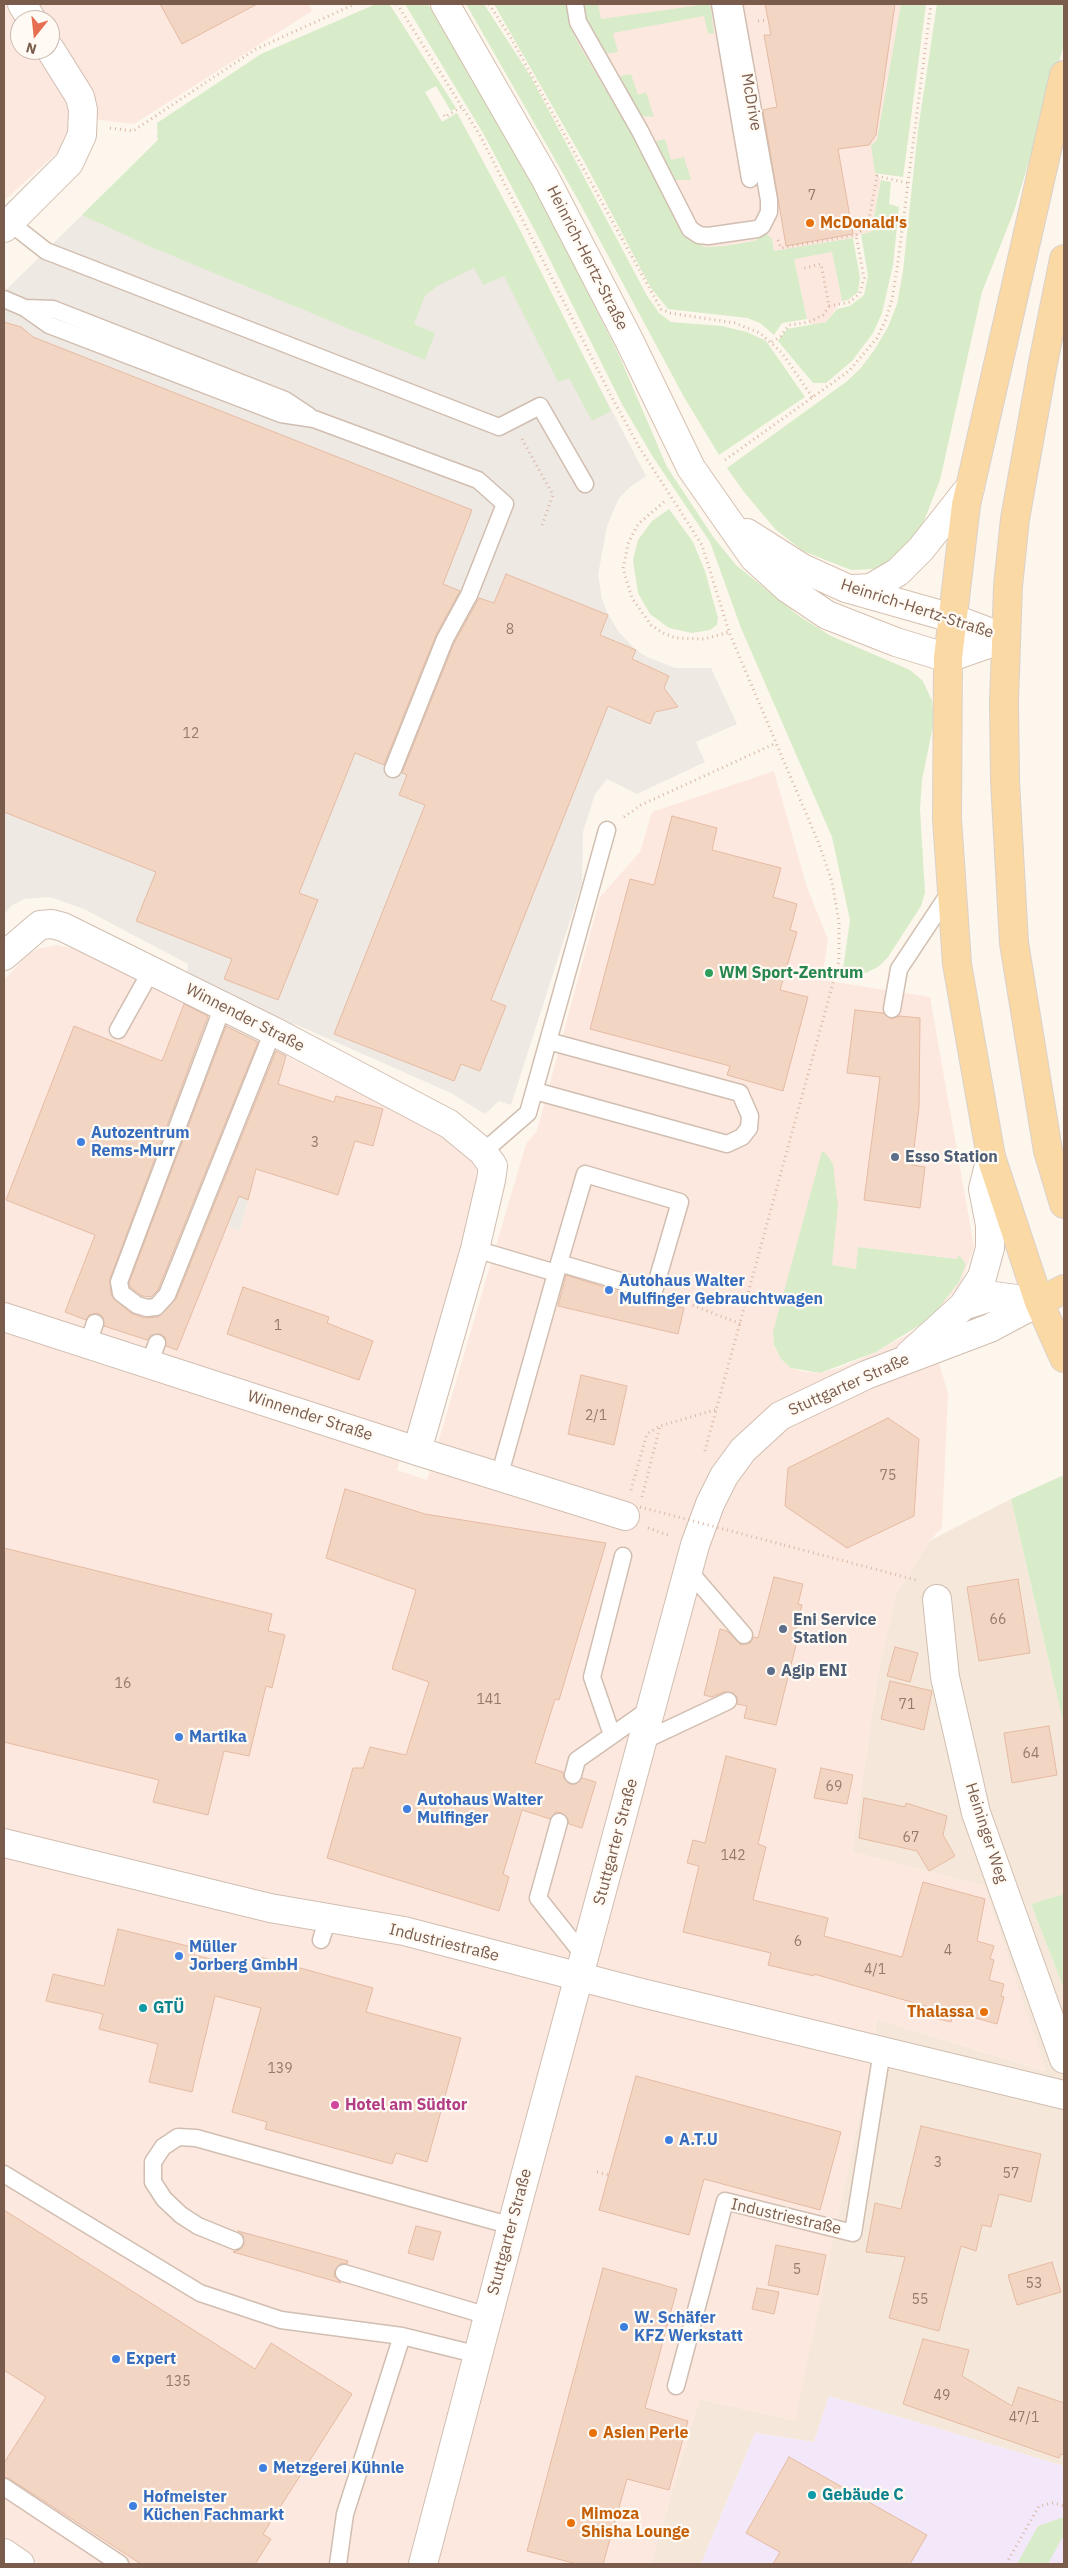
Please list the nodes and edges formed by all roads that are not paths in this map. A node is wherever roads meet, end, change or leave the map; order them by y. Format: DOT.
graph roads {
  1 [pos="445,4"];
  2 [pos="575,4"];
  3 [pos="720,4"];
  4 [pos="734,4"];
  5 [pos="57,60"];
  6 [pos="1064,75"];
  7 [pos="750,179"];
  8 [pos="6,225"];
  9 [pos="1064,259"];
  10 [pos="4,299"];
  11 [pos="585,484"];
  12 [pos="970,487"];
  13 [pos="722,515"];
  14 [pos="846,588"];
  15 [pos="952,618"];
  16 [pos="1005,638"];
  17 [pos="948,658"];
  18 [pos="393,769"];
  19 [pos="607,830"];
  20 [pos="950,892"];
  21 [pos="4,956"];
  22 [pos="151,971"];
  23 [pos="223,1006"];
  24 [pos="892,1009"];
  25 [pos="118,1030"];
  26 [pos="273,1031"];
  27 [pos="548,1041"];
  28 [pos="535,1091"];
  29 [pos="483,1152"];
  30 [pos="991,1157"];
  31 [pos="1064,1204"];
  32 [pos="475,1249"];
  33 [pos="558,1268"];
  34 [pos="1064,1289"];
  35 [pos="1039,1302"];
  36 [pos="963,1306"];
  37 [pos="4,1317"];
  38 [pos="1064,1358"];
  39 [pos="902,1361"];
  40 [pos="417,1451"];
  41 [pos="499,1477"];
  42 [pos="632,1512"];
  43 [pos="624,1556"];
  44 [pos="689,1571"];
  45 [pos="937,1600"];
  46 [pos="744,1635"];
  47 [pos="728,1701"];
  48 [pos="653,1707"];
  49 [pos="612,1735"];
  50 [pos="643,1741"];
  51 [pos="573,1775"];
  52 [pos="559,1822"];
  53 [pos="4,1843"];
  54 [pos="582,1967"];
  55 [pos="882,2051"];
  56 [pos="1064,2058"];
  57 [pos="1064,2095"];
  58 [pos="4,2174"];
  59 [pos="512,2226"];
  60 [pos="235,2241"];
  61 [pos="344,2273"];
  62 [pos="488,2316"];
  63 [pos="402,2336"];
  64 [pos="479,2355"];
  65 [pos="676,2386"];
  66 [pos="4,2487"];
  67 [pos="4,2553"];
  68 [pos="20,2564"];
  69 [pos="120,2564"];
  70 [pos="338,2564"];
  71 [pos="423,2564"];
  1 -- 13 [label="street, Heinrich-Hertz-Straße"];
  2 -- 4 [label="lane, McDrive"];
  3 -- 7 [label="lane"];
  5 -- 8 [label="street"];
  6 -- 12 [label="main road"];
  8 -- 11 [label="lane"];
  9 -- 16 [label="main road"];
  10 -- 18 [label="lane"];
  12 -- 14 [label="street"];
  12 -- 15 [label="main road"];
  13 -- 14 [label="street, Heinrich-Hertz-Straße"];
  13 -- 17 [label="street, Heinrich-Hertz-Straße"];
  14 -- 15 [label="street, Heinrich-Hertz-Straße"];
  15 -- 16 [label="street, Heinrich-Hertz-Straße"];
  15 -- 17 [label="main road"];
  16 -- 17 [label="street, Heinrich-Hertz-Straße"];
  16 -- 31 [label="main road"];
  17 -- 20 [label="main road"];
  19 -- 27 [label="lane"];
  20 -- 24 [label="lane"];
  20 -- 30 [label="main road"];
  21 -- 22 [label="street, Winnender Straße"];
  22 -- 23 [label="street, Winnender Straße"];
  22 -- 25 [label="lane"];
  23 -- 26 [label="street, Winnender Straße"];
  23 -- 26 [label="lane"];
  26 -- 29 [label="street, Winnender Straße"];
  27 -- 28 [label="lane"];
  27 -- 28 [label="lane"];
  28 -- 29 [label="lane"];
  29 -- 32 [label="street, Winnender Straße"];
  30 -- 35 [label="main road"];
  30 -- 36 [label="street"];
  32 -- 33 [label="lane"];
  32 -- 40 [label="street, Winnender Straße"];
  33 -- 33 [label="lane"];
  33 -- 41 [label="lane"];
  34 -- 35 [label="main road"];
  35 -- 36 [label="street"];
  35 -- 38 [label="main road"];
  35 -- 39 [label="street, Stuttgarter Straße"];
  36 -- 39 [label="street"];
  37 -- 40 [label="street, Winnender Straße"];
  39 -- 44 [label="street, Stuttgarter Straße"];
  40 -- 41 [label="street, Winnender Straße"];
  41 -- 42 [label="street, Winnender Straße"];
  43 -- 49 [label="lane"];
  44 -- 46 [label="lane"];
  44 -- 48 [label="street, Stuttgarter Straße"];
  45 -- 56 [label="street, Heininger Weg"];
  47 -- 50 [label="lane"];
  48 -- 49 [label="lane"];
  48 -- 50 [label="street, Stuttgarter Straße"];
  49 -- 51 [label="lane"];
  50 -- 54 [label="street, Stuttgarter Straße"];
  52 -- 54 [label="lane"];
  53 -- 54 [label="street, Industriestraße"];
  54 -- 55 [label="street, Industriestraße"];
  54 -- 59 [label="street, Stuttgarter Straße"];
  55 -- 57 [label="street, Industriestraße"];
  55 -- 65 [label="lane, Industriestraße"];
  58 -- 63 [label="lane"];
  59 -- 60 [label="lane"];
  59 -- 62 [label="street, Stuttgarter Straße"];
  61 -- 62 [label="lane"];
  62 -- 64 [label="street, Stuttgarter Straße"];
  63 -- 64 [label="lane"];
  63 -- 70 [label="lane"];
  64 -- 71 [label="street, Stuttgarter Straße"];
  66 -- 69 [label="lane"];
  67 -- 68 [label="street"];
}
